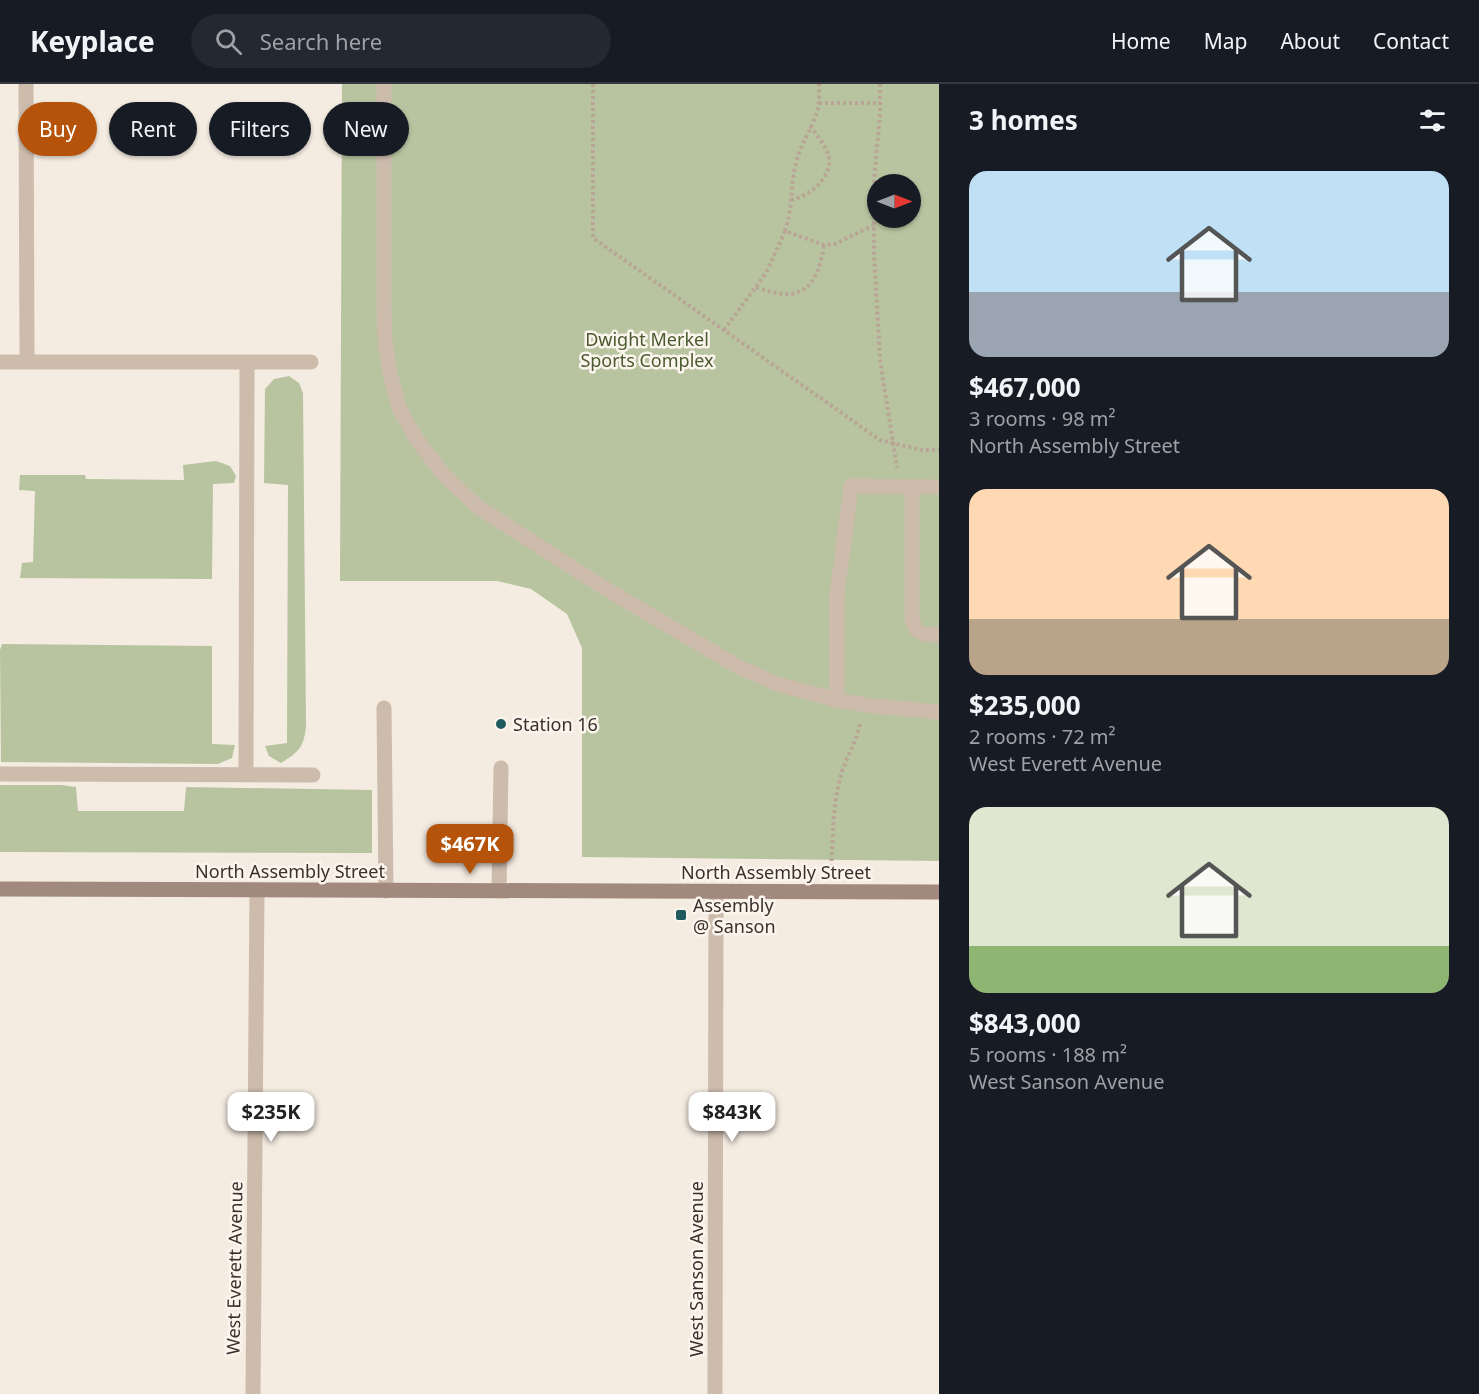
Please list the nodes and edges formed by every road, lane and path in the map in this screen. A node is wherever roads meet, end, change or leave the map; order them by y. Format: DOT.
graph roads {
  1 [pos="26,84"];
  2 [pos="384,84"];
  3 [pos="593,84"];
  4 [pos="819,84"];
  5 [pos="880,84"];
  6 [pos="880,102"];
  7 [pos="819,103"];
  8 [pos="810,126"];
  9 [pos="875,174"];
  10 [pos="791,200"];
  11 [pos="868,228"];
  12 [pos="874,228"];
  13 [pos="784,231"];
  14 [pos="824,245"];
  15 [pos="756,287"];
  16 [pos="724,330"];
  17 [pos="0,362"];
  18 [pos="27,362"];
  19 [pos="247,362"];
  20 [pos="311,362"];
  21 [pos="894,444"];
  22 [pos="939,450"];
  23 [pos="906,487"];
  24 [pos="939,487"];
  25 [pos="939,635"];
  26 [pos="837,700"];
  27 [pos="862,704"];
  28 [pos="384,708"];
  29 [pos="939,712"];
  30 [pos="501,768"];
  31 [pos="0,774"];
  32 [pos="246,775"];
  33 [pos="314,775"];
  34 [pos="0,889"];
  35 [pos="257,891"];
  36 [pos="386,891"];
  37 [pos="499,891"];
  38 [pos="831,891"];
  39 [pos="717,892"];
  40 [pos="939,892"];
  41 [pos="253,1394"];
  42 [pos="715,1394"];
  1 -- 18 [label="street"];
  2 -- 26 [label="street"];
  3 -- 16 [label="path"];
  4 -- 7 [label="path"];
  5 -- 6 [label="path"];
  6 -- 7 [label="path"];
  6 -- 9 [label="path"];
  7 -- 8 [label="path"];
  8 -- 10 [label="path"];
  8 -- 10 [label="path"];
  10 -- 13 [label="path"];
  11 -- 14 [label="path"];
  12 -- 21 [label="path"];
  13 -- 14 [label="path"];
  13 -- 15 [label="path"];
  14 -- 15 [label="path"];
  15 -- 16 [label="path"];
  16 -- 21 [label="path"];
  17 -- 18 [label="street"];
  18 -- 19 [label="street"];
  19 -- 20 [label="street"];
  19 -- 32 [label="street"];
  21 -- 22 [label="path"];
  21 -- 23 [label="path"];
  23 -- 24 [label="street"];
  23 -- 25 [label="street"];
  23 -- 26 [label="street"];
  26 -- 27 [label="street"];
  27 -- 29 [label="street"];
  27 -- 38 [label="path"];
  28 -- 36 [label="street"];
  30 -- 37 [label="street"];
  31 -- 32 [label="street"];
  32 -- 33 [label="street"];
  34 -- 35 [label="main road, North Assembly Street"];
  35 -- 36 [label="main road, North Assembly Street"];
  35 -- 41 [label="street, West Everett Avenue"];
  36 -- 37 [label="main road, North Assembly Street"];
  37 -- 39 [label="main road, North Assembly Street"];
  38 -- 39 [label="main road, North Assembly Street"];
  38 -- 40 [label="main road, North Assembly Street"];
  39 -- 42 [label="street, West Sanson Avenue"];
}
